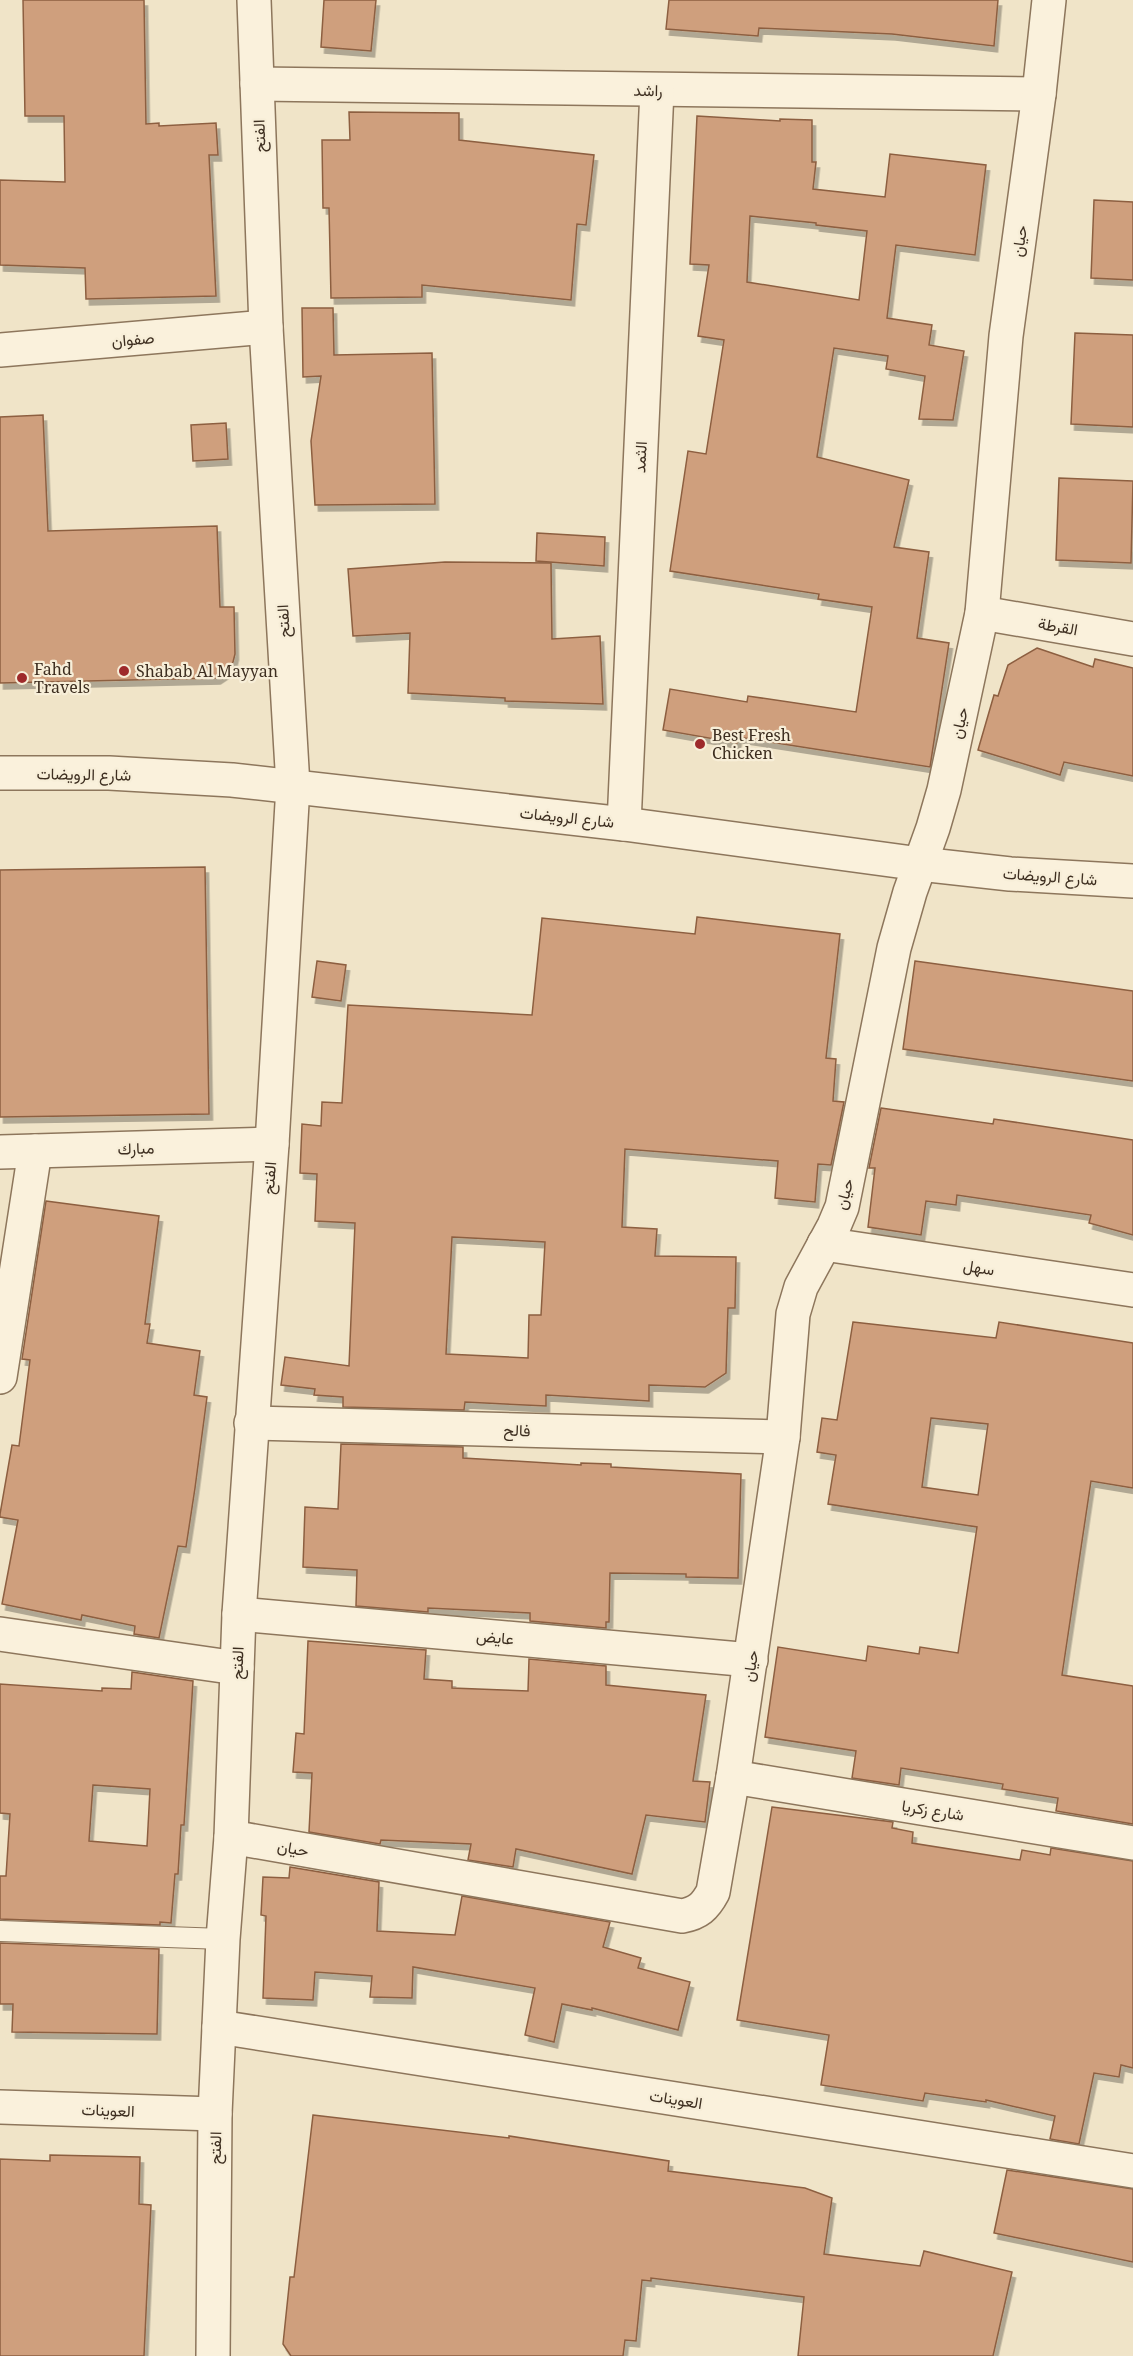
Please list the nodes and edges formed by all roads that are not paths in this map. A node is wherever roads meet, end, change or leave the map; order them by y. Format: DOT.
graph roads {
  1 [pos="255,0"];
  2 [pos="1049,0"];
  3 [pos="257,84"];
  4 [pos="657,90"];
  5 [pos="1039,94"];
  6 [pos="266,327"];
  7 [pos="0,350"];
  8 [pos="982,613"];
  9 [pos="1133,639"];
  10 [pos="0,773"];
  11 [pos="293,786"];
  12 [pos="624,824"];
  13 [pos="920,864"];
  14 [pos="1133,881"];
  15 [pos="272,1144"];
  16 [pos="35,1151"];
  17 [pos="0,1152"];
  18 [pos="824,1244"];
  19 [pos="1133,1290"];
  20 [pos="0,1377"];
  21 [pos="251,1423"];
  22 [pos="783,1437"];
  23 [pos="239,1614"];
  24 [pos="0,1634"];
  25 [pos="751,1660"];
  26 [pos="237,1668"];
  27 [pos="733,1777"];
  28 [pos="231,1837"];
  29 [pos="1133,1843"];
  30 [pos="0,1931"];
  31 [pos="223,1939"];
  32 [pos="219,2027"];
  33 [pos="0,2107"];
  34 [pos="215,2114"];
  35 [pos="1133,2171"];
  36 [pos="213,2356"];
  1 -- 3 [label="street, الفتح"];
  2 -- 5 [label="street, حيان"];
  3 -- 4 [label="street, راشد"];
  3 -- 6 [label="street, الفتح"];
  4 -- 5 [label="street, راشد"];
  4 -- 12 [label="street, الثمد"];
  5 -- 8 [label="street, حيان"];
  6 -- 7 [label="street, صفوان"];
  6 -- 11 [label="street, الفتح"];
  8 -- 9 [label="street, القرطة"];
  8 -- 13 [label="street, حيان"];
  10 -- 11 [label="street, شارع الرويضات"];
  11 -- 12 [label="street, شارع الرويضات"];
  11 -- 15 [label="street, الفتح"];
  12 -- 13 [label="street, شارع الرويضات"];
  13 -- 14 [label="street, شارع الرويضات"];
  13 -- 18 [label="street, حيان"];
  15 -- 16 [label="street, مبارك"];
  15 -- 21 [label="street, الفتح"];
  16 -- 17 [label="street, مبارك"];
  16 -- 20 [label="street"];
  18 -- 19 [label="street, سهل"];
  18 -- 22 [label="street, حيان"];
  21 -- 22 [label="street, فالح"];
  21 -- 23 [label="street, الفتح"];
  22 -- 25 [label="street, حيان"];
  23 -- 25 [label="street, عايض"];
  23 -- 26 [label="street, الفتح"];
  24 -- 26 [label="street"];
  25 -- 27 [label="street, حيان"];
  26 -- 28 [label="street, الفتح"];
  27 -- 28 [label="street, حيان"];
  27 -- 29 [label="street, شارع زكريا"];
  28 -- 31 [label="street, الفتح"];
  30 -- 31 [label="lane"];
  31 -- 32 [label="street, الفتح"];
  32 -- 34 [label="street, الفتح"];
  32 -- 35 [label="street, العوينات"];
  33 -- 34 [label="street, العوينات"];
  34 -- 36 [label="street, الفتح"];
}
